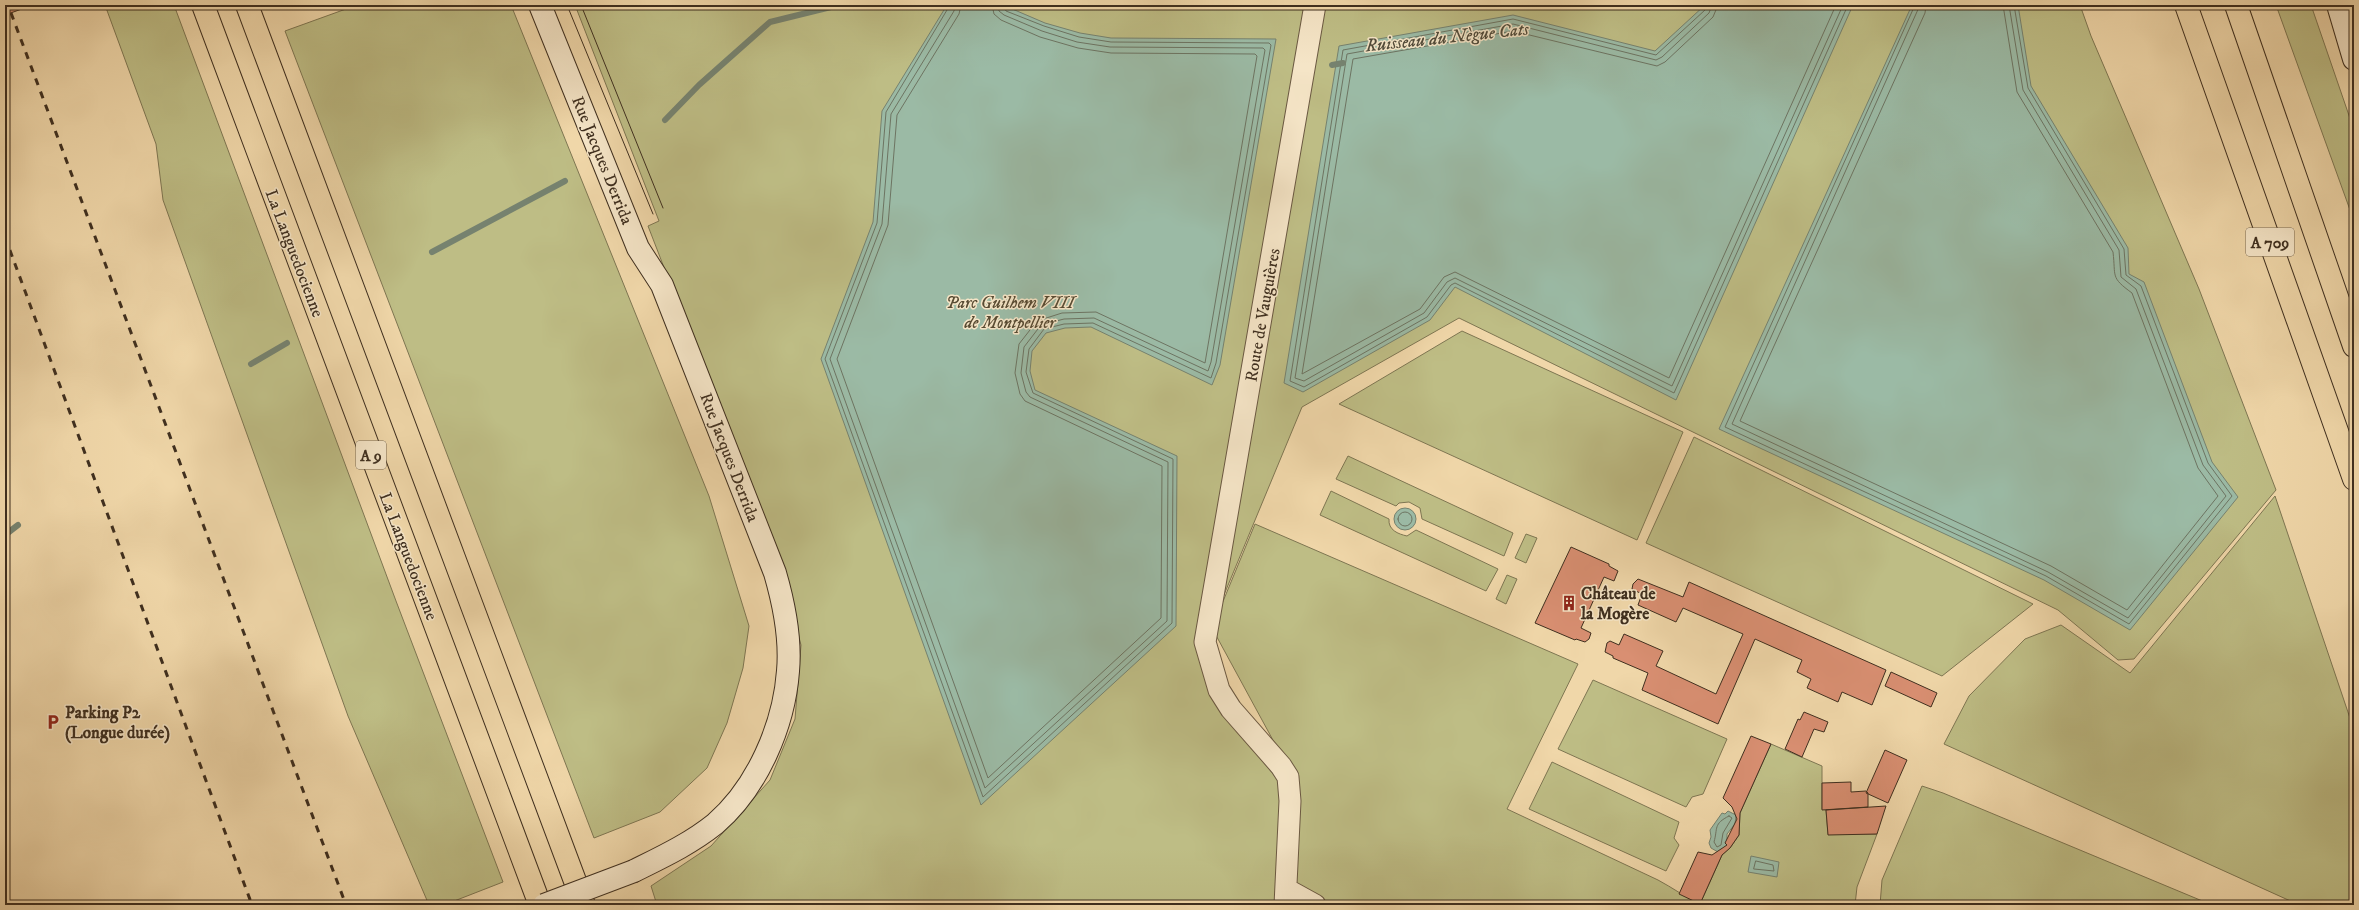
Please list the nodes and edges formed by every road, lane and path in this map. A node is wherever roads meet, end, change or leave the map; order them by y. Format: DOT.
graph roads {
  1 [pos="203,5"];
  2 [pos="248,5"];
  3 [pos="540,5"];
  4 [pos="1315,5"];
  5 [pos="2186,5"];
  6 [pos="2236,5"];
  7 [pos="2338,5"];
  8 [pos="2354,58"];
  9 [pos="2354,346"];
  10 [pos="2354,479"];
  11 [pos="1286,897"];
  12 [pos="540,905"];
  13 [pos="544,905"];
  14 [pos="584,905"];
  15 [pos="1315,905"];
  1 -- 12 [label="highway, La Languedocienne / A 9"];
  2 -- 14 [label="highway, A 9"];
  3 -- 13 [label="street, Rue Jacques Derrida, bridge"];
  4 -- 11 [label="street, Route de Vauguières"];
  5 -- 10 [label="highway, A 709"];
  6 -- 9 [label="highway, A 709"];
  7 -- 8 [label="street"];
  11 -- 15 [label="street"];
}
